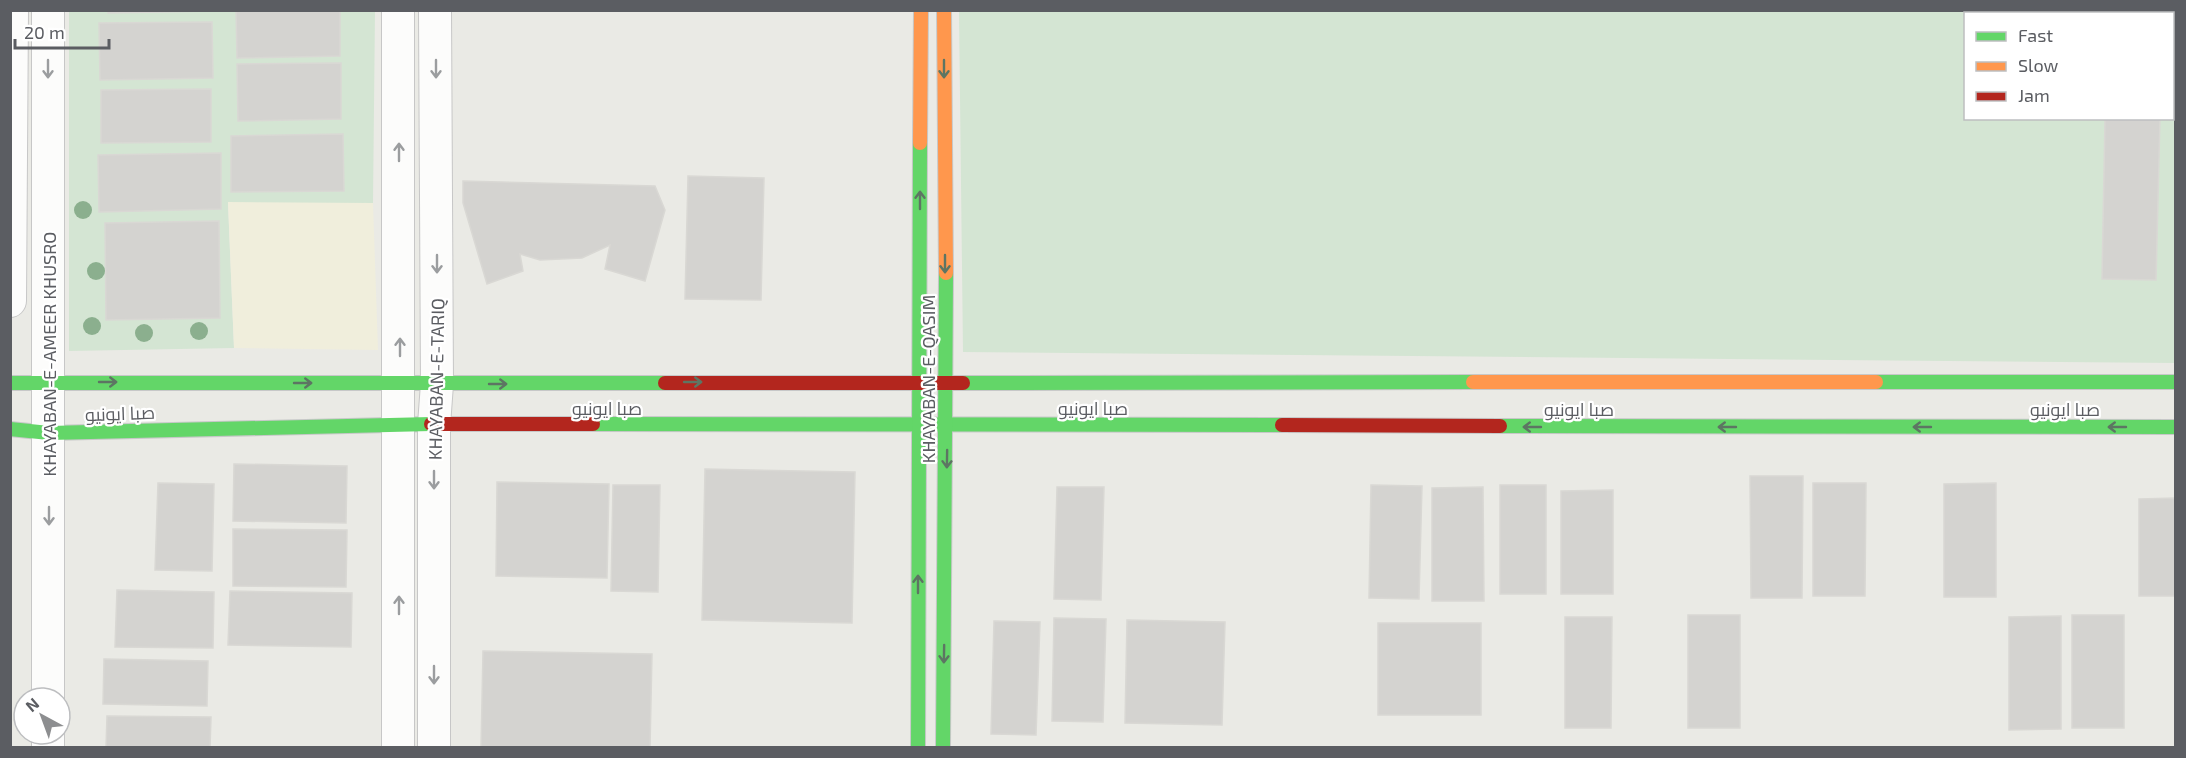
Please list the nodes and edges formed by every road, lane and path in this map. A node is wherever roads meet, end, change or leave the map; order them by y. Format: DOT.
graph roads {
  1 [pos="12,10"];
  2 [pos="48,10"];
  3 [pos="398,10"];
  4 [pos="435,10"];
  5 [pos="921,10"];
  6 [pos="944,10"];
  7 [pos="10,301"];
  8 [pos="50,381"];
  9 [pos="919,381"];
  10 [pos="946,381"];
  11 [pos="2175,382"];
  12 [pos="10,383"];
  13 [pos="400,384"];
  14 [pos="437,384"];
  15 [pos="399,423"];
  16 [pos="434,425"];
  17 [pos="919,426"];
  18 [pos="947,426"];
  19 [pos="2175,427"];
  20 [pos="10,429"];
  21 [pos="49,433"];
  22 [pos="48,686"];
  23 [pos="398,747"];
  24 [pos="434,747"];
  25 [pos="918,747"];
  26 [pos="943,747"];
  1 -- 7 [label="street"];
  2 -- 8 [label="street, KHAYABAN-E-AMEER KHUSRO, one-way"];
  13 -- 3 [label="street, KHAYABAN-E-TARIQ, one-way"];
  4 -- 14 [label="street, KHAYABAN-E-TARIQ, one-way"];
  9 -- 5 [label="main road, KHAYABAN-E-QASIM, one-way"];
  6 -- 10 [label="main road, KHAYABAN-E-QASIM, one-way"];
  8 -- 12 [label="main road, صبا ایونیو"];
  8 -- 13 [label="main road, صبا ایونیو, one-way"];
  8 -- 21 [label="street, KHAYABAN-E-AMEER KHUSRO"];
  9 -- 10 [label="main road, صبا ایونیو"];
  14 -- 9 [label="main road, صبا ایونیو, one-way"];
  9 -- 17 [label="main road, KHAYABAN-E-QASIM"];
  10 -- 11 [label="main road, صبا ایونیو"];
  10 -- 18 [label="main road, KHAYABAN-E-QASIM"];
  13 -- 14 [label="main road, صبا ایونیو"];
  13 -- 15 [label="street, KHAYABAN-E-TARIQ"];
  14 -- 16 [label="street, KHAYABAN-E-TARIQ"];
  15 -- 16 [label="main road, صبا ایونیو"];
  15 -- 21 [label="main road, صبا ایونیو"];
  23 -- 15 [label="street, KHAYABAN-E-TARIQ, one-way"];
  16 -- 17 [label="main road, صبا ایونیو"];
  16 -- 24 [label="street, KHAYABAN-E-TARIQ, one-way"];
  17 -- 18 [label="main road, صبا ایونیو"];
  25 -- 17 [label="main road, KHAYABAN-E-QASIM, one-way"];
  19 -- 18 [label="main road, صبا ایونیو, one-way"];
  18 -- 26 [label="main road, KHAYABAN-E-QASIM, one-way"];
  20 -- 21 [label="main road, صبا ایونیو"];
  21 -- 22 [label="street, KHAYABAN-E-AMEER KHUSRO, one-way"];
}
